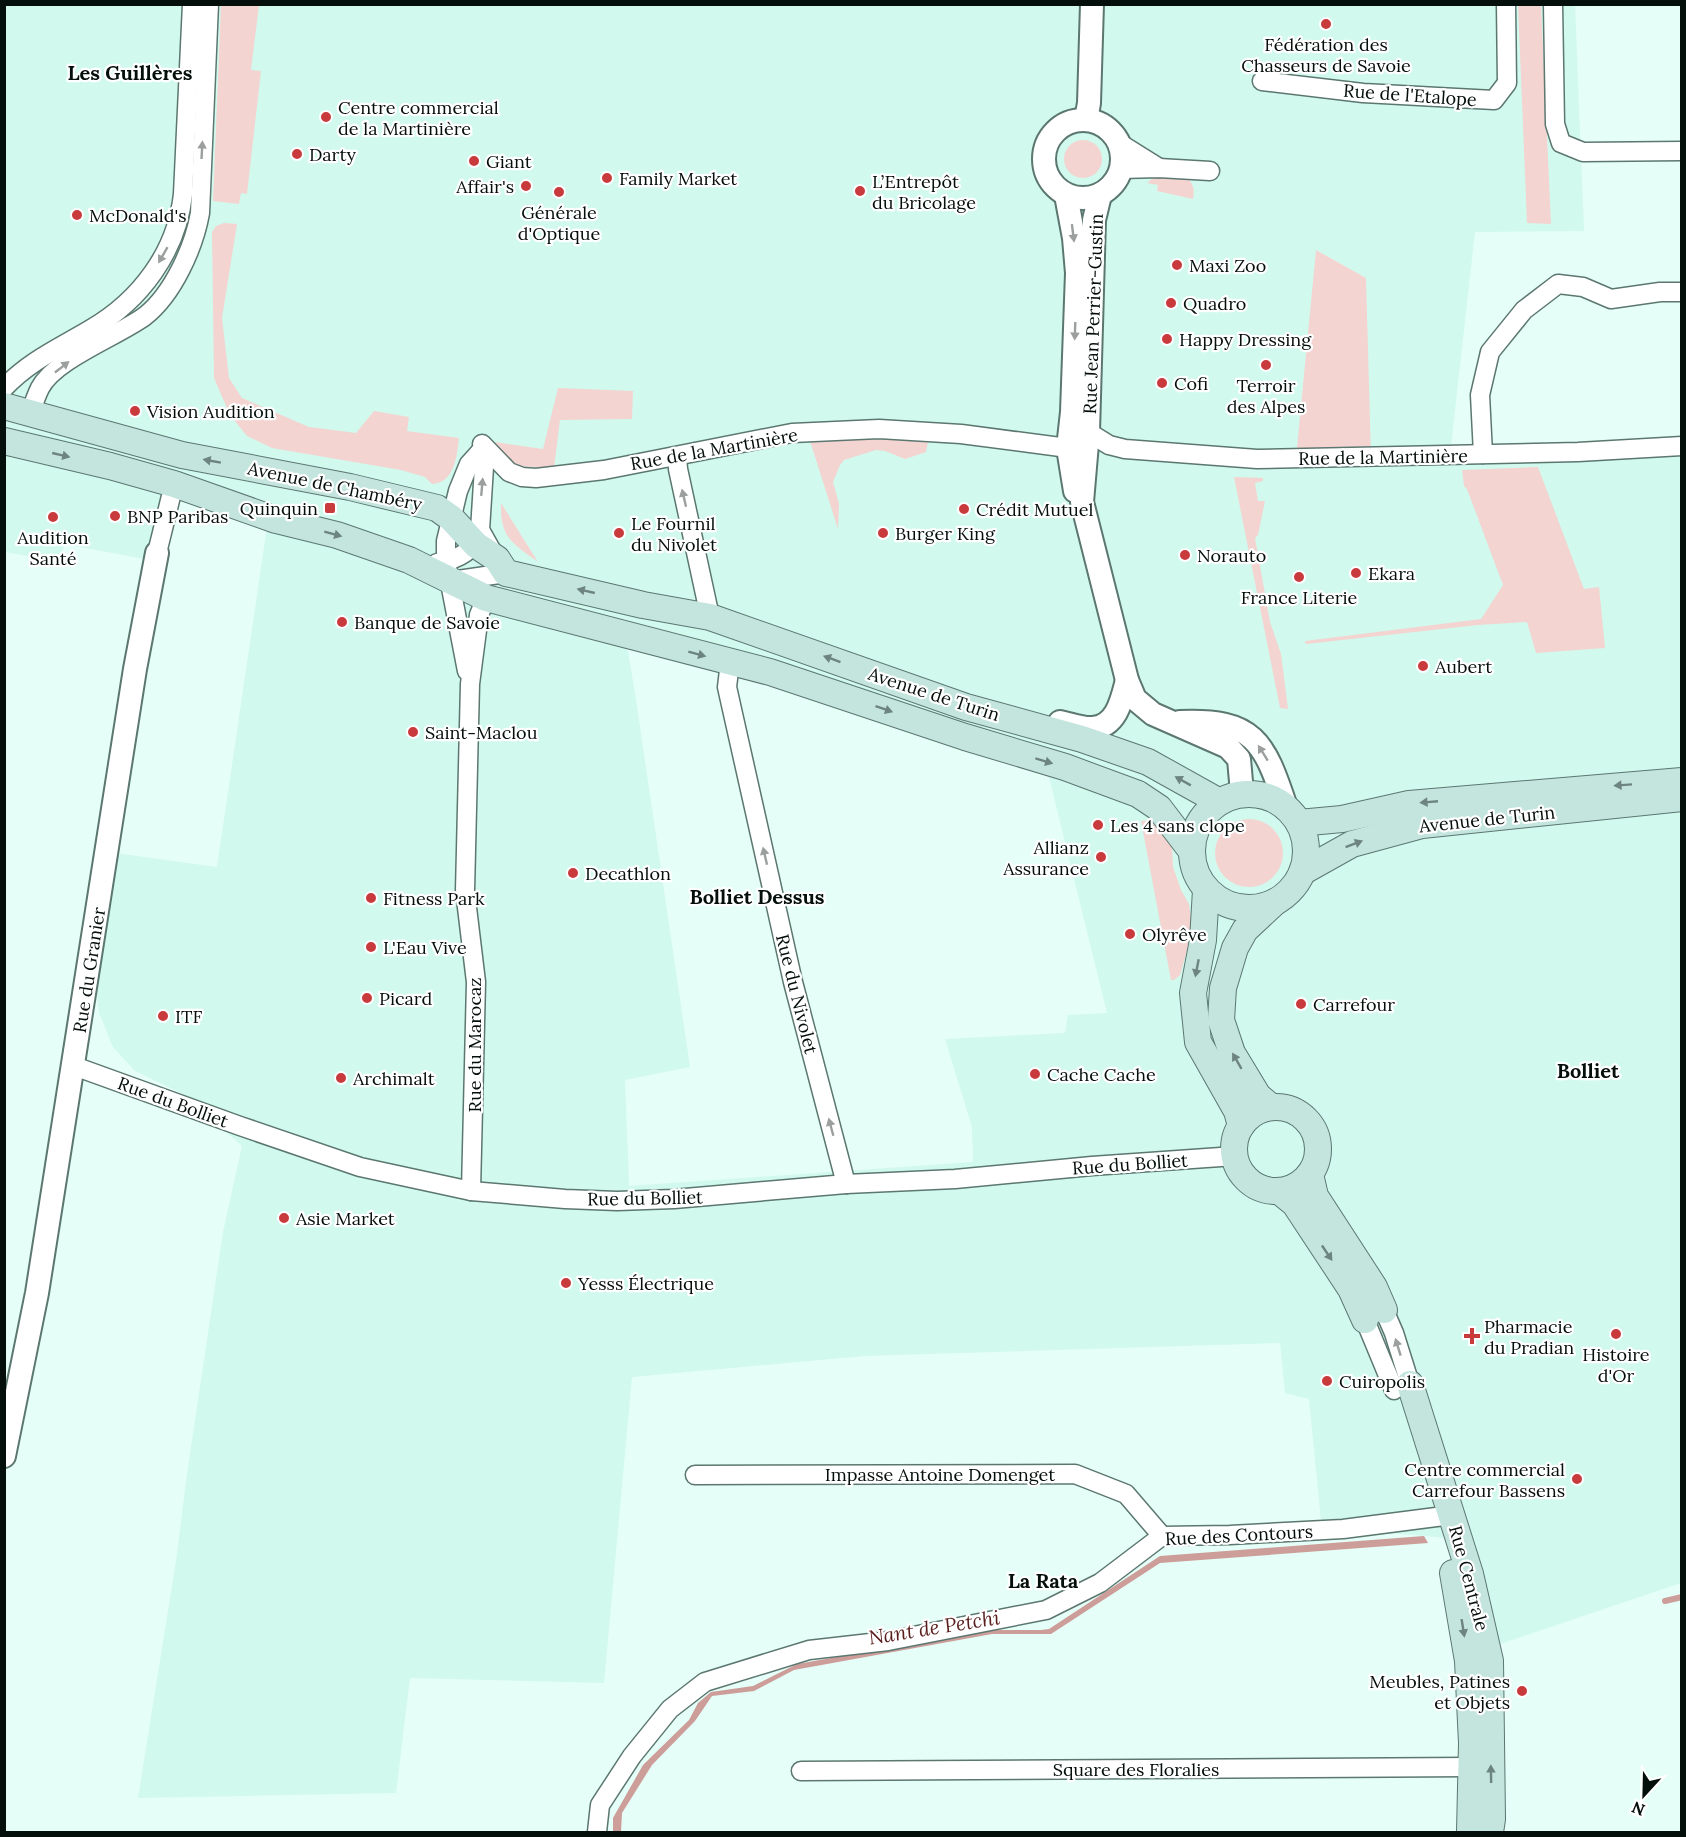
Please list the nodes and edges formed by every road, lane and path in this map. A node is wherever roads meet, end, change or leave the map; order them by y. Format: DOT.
graph roads {
  1 [pos="192,4"];
  2 [pos="209,4"];
  3 [pos="1092,4"];
  4 [pos="1506,4"];
  5 [pos="1553,4"];
  6 [pos="1262,81"];
  7 [pos="1086,120"];
  8 [pos="1119,143"];
  9 [pos="1682,151"];
  10 [pos="186,159"];
  11 [pos="1159,168"];
  12 [pos="1122,169"];
  13 [pos="1210,171"];
  14 [pos="1066,195"];
  15 [pos="1100,195"];
  16 [pos="200,213"];
  17 [pos="1682,292"];
  18 [pos="4,388"];
  19 [pos="1072,412"];
  20 [pos="12,425"];
  21 [pos="1088,432"];
  22 [pos="482,444"];
  23 [pos="1682,446"];
  24 [pos="1068,448"];
  25 [pos="1483,454"];
  26 [pos="677,457"];
  27 [pos="174,484"];
  28 [pos="1082,502"];
  29 [pos="451,518"];
  30 [pos="490,552"];
  31 [pos="157,553"];
  32 [pos="440,569"];
  33 [pos="486,598"];
  34 [pos="710,617"];
  35 [pos="730,662"];
  36 [pos="1127,680"];
  37 [pos="470,684"];
  38 [pos="966,707"];
  39 [pos="1175,722"];
  40 [pos="1682,781"];
  41 [pos="1230,797"];
  42 [pos="1682,798"];
  43 [pos="1292,815"];
  44 [pos="1191,850"];
  45 [pos="1302,872"];
  46 [pos="1206,890"];
  47 [pos="1275,902"];
  48 [pos="74,1066"];
  49 [pos="1271,1107"];
  50 [pos="1241,1126"];
  51 [pos="1235,1156"];
  52 [pos="1310,1174"];
  53 [pos="846,1184"];
  54 [pos="471,1191"];
  55 [pos="1279,1191"];
  56 [pos="1374,1315"];
  57 [pos="1402,1387"];
  58 [pos="4,1456"];
  59 [pos="695,1475"];
  60 [pos="1443,1517"];
  61 [pos="1162,1536"];
  62 [pos="1470,1767"];
  63 [pos="801,1771"];
  64 [pos="597,1833"];
  65 [pos="1470,1833"];
  66 [pos="1490,1833"];
  1 -- 10 [label="street"];
  16 -- 2 [label="street, one-way"];
  3 -- 7 [label="street"];
  4 -- 6 [label="street, Rue de l'Etalope"];
  5 -- 9 [label="street"];
  7 -- 8 [label="street"];
  7 -- 14 [label="street"];
  8 -- 11 [label="street"];
  8 -- 12 [label="street"];
  10 -- 16 [label="street"];
  10 -- 18 [label="street, one-way"];
  11 -- 12 [label="street"];
  11 -- 13 [label="street"];
  12 -- 15 [label="street"];
  14 -- 15 [label="street"];
  14 -- 19 [label="street, Rue Jean Perrier-Gustin, one-way"];
  15 -- 21 [label="street, Rue Jean Perrier-Gustin"];
  20 -- 16 [label="street, one-way"];
  17 -- 25 [label="street"];
  19 -- 21 [label="street, Rue Jean Perrier-Gustin"];
  19 -- 24 [label="street, Rue Jean Perrier-Gustin"];
  20 -- 27 [label="main road, one-way"];
  29 -- 20 [label="main road, Avenue de Chambéry, one-way"];
  21 -- 25 [label="street, Rue de la Martinière"];
  21 -- 28 [label="street, Rue Jean Perrier-Gustin"];
  22 -- 26 [label="street, Rue de la Martinière"];
  23 -- 25 [label="street, Rue de la Martinière"];
  24 -- 26 [label="street, Rue de la Martinière"];
  24 -- 28 [label="street, Rue Jean Perrier-Gustin"];
  34 -- 26 [label="street, one-way"];
  27 -- 31 [label="street, Rue du Granier"];
  27 -- 32 [label="main road, one-way"];
  28 -- 36 [label="street, Rue Jean Perrier-Gustin"];
  29 -- 30 [label="main road, Avenue de Chambéry"];
  30 -- 29 [label="street, Rue du Marocaz, one-way"];
  29 -- 32 [label="street, Rue du Marocaz"];
  30 -- 32 [label="street"];
  30 -- 32 [label="street"];
  34 -- 30 [label="main road, Avenue de Turin, one-way"];
  31 -- 48 [label="street, Rue du Granier"];
  32 -- 33 [label="main road"];
  32 -- 37 [label="street, Rue du Marocaz"];
  33 -- 35 [label="main road, Avenue de Turin, one-way"];
  33 -- 37 [label="street, Rue du Marocaz"];
  38 -- 34 [label="main road, Avenue de Turin, one-way"];
  35 -- 44 [label="main road, Avenue de Turin, one-way"];
  53 -- 35 [label="street, Rue du Nivolet, one-way"];
  36 -- 38 [label="street"];
  36 -- 39 [label="street, Rue Jean Perrier-Gustin"];
  37 -- 54 [label="street, Rue du Marocaz"];
  41 -- 38 [label="main road, Avenue de Turin, one-way"];
  39 -- 41 [label="street, Rue Jean Perrier-Gustin"];
  43 -- 39 [label="street, Rue Jean Perrier-Gustin, one-way"];
  40 -- 43 [label="main road, Avenue de Turin, one-way"];
  41 -- 43 [label="main road"];
  41 -- 44 [label="main road"];
  45 -- 42 [label="main road, Avenue de Turin, one-way"];
  43 -- 45 [label="main road"];
  44 -- 46 [label="main road"];
  45 -- 47 [label="main road"];
  46 -- 47 [label="main road"];
  46 -- 50 [label="main road, one-way"];
  49 -- 47 [label="main road, one-way"];
  48 -- 54 [label="street, Rue du Bolliet"];
  48 -- 58 [label="street, Rue du Granier"];
  49 -- 50 [label="main road"];
  49 -- 52 [label="main road"];
  50 -- 51 [label="main road"];
  51 -- 53 [label="street, Rue du Bolliet"];
  51 -- 55 [label="main road"];
  52 -- 55 [label="main road"];
  52 -- 56 [label="main road, Rue Centrale"];
  53 -- 54 [label="street, Rue du Bolliet"];
  55 -- 56 [label="main road, Rue Centrale, one-way"];
  56 -- 57 [label="street, Rue Centrale"];
  57 -- 60 [label="main road, Rue Centrale"];
  59 -- 61 [label="street, Impasse Antoine Domenget"];
  60 -- 61 [label="street, Rue des Contours"];
  60 -- 62 [label="main road, Rue Centrale, one-way"];
  66 -- 60 [label="main road, Rue Centrale, one-way"];
  61 -- 64 [label="street, Rue des Contours"];
  62 -- 63 [label="street, Square des Floralies"];
  62 -- 65 [label="main road, Rue Centrale"];
}
